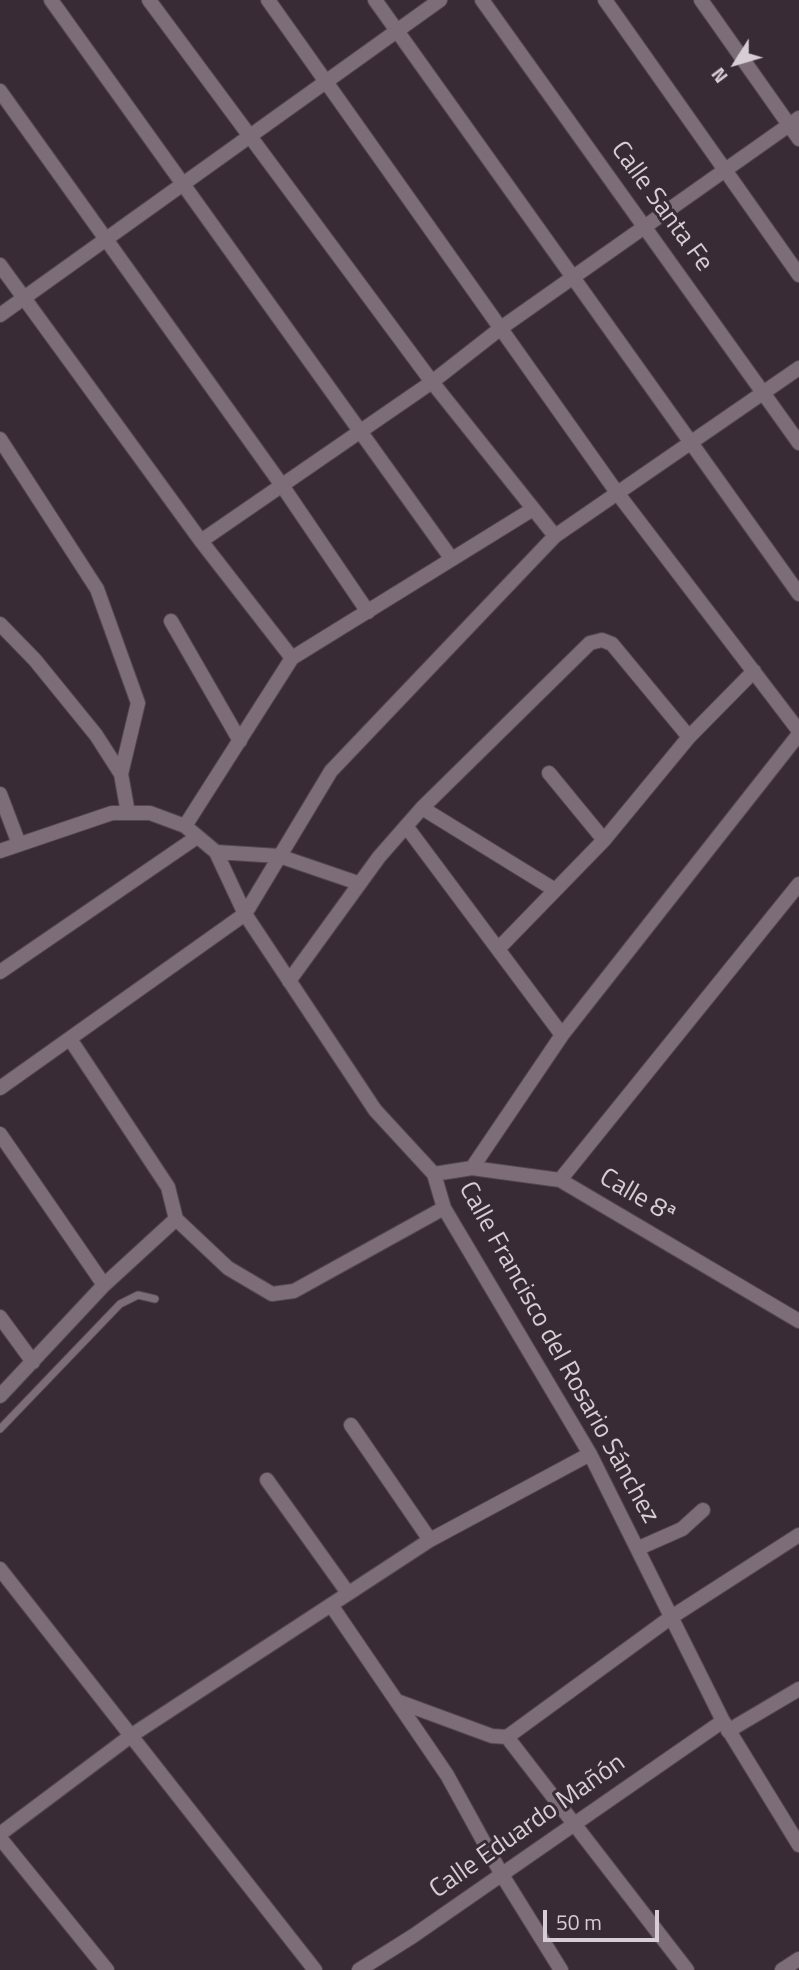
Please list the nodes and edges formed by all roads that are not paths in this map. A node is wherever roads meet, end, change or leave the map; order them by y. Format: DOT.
graph roads {
  1 [pos="51,0"];
  2 [pos="268,0"];
  3 [pos="375,0"];
  4 [pos="440,0"];
  5 [pos="482,0"];
  6 [pos="605,0"];
  7 [pos="701,0"];
  8 [pos="152,1"];
  9 [pos="397,31"];
  10 [pos="325,83"];
  11 [pos="0,91"];
  12 [pos="794,121"];
  13 [pos="248,137"];
  14 [pos="799,139"];
  15 [pos="725,170"];
  16 [pos="183,184"];
  17 [pos="645,227"];
  18 [pos="106,239"];
  19 [pos="0,265"];
  20 [pos="799,275"];
  21 [pos="573,277"];
  22 [pos="23,298"];
  23 [pos="0,315"];
  24 [pos="501,328"];
  25 [pos="799,368"];
  26 [pos="432,382"];
  27 [pos="763,393"];
  28 [pos="358,429"];
  29 [pos="0,439"];
  30 [pos="691,443"];
  31 [pos="799,443"];
  32 [pos="282,484"];
  33 [pos="618,494"];
  34 [pos="533,509"];
  35 [pos="555,536"];
  36 [pos="201,541"];
  37 [pos="451,558"];
  38 [pos="799,594"];
  39 [pos="368,612"];
  40 [pos="171,621"];
  41 [pos="0,624"];
  42 [pos="292,658"];
  43 [pos="754,671"];
  44 [pos="799,733"];
  45 [pos="689,737"];
  46 [pos="240,741"];
  47 [pos="549,773"];
  48 [pos="121,774"];
  49 [pos="0,794"];
  50 [pos="422,808"];
  51 [pos="128,813"];
  52 [pos="185,826"];
  53 [pos="406,826"];
  54 [pos="197,837"];
  55 [pos="604,840"];
  56 [pos="19,844"];
  57 [pos="0,851"];
  58 [pos="216,852"];
  59 [pos="279,856"];
  60 [pos="358,883"];
  61 [pos="799,884"];
  62 [pos="555,890"];
  63 [pos="246,915"];
  64 [pos="499,948"];
  65 [pos="0,972"];
  66 [pos="289,981"];
  67 [pos="562,1035"];
  68 [pos="70,1039"];
  69 [pos="0,1088"];
  70 [pos="0,1134"];
  71 [pos="471,1168"];
  72 [pos="434,1174"];
  73 [pos="560,1180"];
  74 [pos="444,1208"];
  75 [pos="176,1219"];
  76 [pos="104,1284"];
  77 [pos="155,1299"];
  78 [pos="0,1317"];
  79 [pos="799,1321"];
  80 [pos="33,1362"];
  81 [pos="0,1396"];
  82 [pos="351,1425"];
  83 [pos="0,1429"];
  84 [pos="590,1454"];
  85 [pos="267,1480"];
  86 [pos="703,1510"];
  87 [pos="799,1535"];
  88 [pos="429,1540"];
  89 [pos="639,1548"];
  90 [pos="0,1569"];
  91 [pos="348,1593"];
  92 [pos="331,1605"];
  93 [pos="670,1618"];
  94 [pos="799,1689"];
  95 [pos="397,1701"];
  96 [pos="726,1726"];
  97 [pos="132,1735"];
  98 [pos="507,1737"];
  99 [pos="576,1824"];
  100 [pos="0,1836"];
  101 [pos="799,1845"];
  102 [pos="502,1875"];
  103 [pos="799,1959"];
  104 [pos="107,1970"];
  105 [pos="315,1970"];
  106 [pos="359,1970"];
  107 [pos="561,1970"];
  108 [pos="687,1970"];
  109 [pos="782,1970"];
  1 -- 16 [label="street"];
  2 -- 10 [label="street"];
  3 -- 9 [label="street"];
  4 -- 9 [label="street"];
  5 -- 17 [label="street, Calle Santa Fe"];
  6 -- 15 [label="street"];
  7 -- 12 [label="street"];
  8 -- 13 [label="street"];
  9 -- 10 [label="street"];
  9 -- 21 [label="street"];
  10 -- 13 [label="street"];
  10 -- 24 [label="street"];
  11 -- 18 [label="street"];
  12 -- 14 [label="street"];
  12 -- 15 [label="street"];
  13 -- 16 [label="street"];
  13 -- 26 [label="street"];
  15 -- 17 [label="street"];
  15 -- 20 [label="street"];
  16 -- 18 [label="street"];
  16 -- 28 [label="street"];
  17 -- 21 [label="street"];
  17 -- 27 [label="street, Calle Santa Fe"];
  18 -- 22 [label="street"];
  18 -- 32 [label="street"];
  19 -- 22 [label="street"];
  21 -- 24 [label="street"];
  21 -- 30 [label="street"];
  22 -- 23 [label="street"];
  22 -- 36 [label="street"];
  24 -- 26 [label="street"];
  24 -- 33 [label="street"];
  25 -- 27 [label="street"];
  26 -- 28 [label="street"];
  26 -- 34 [label="street"];
  27 -- 30 [label="street"];
  27 -- 31 [label="street, Calle Santa Fe"];
  28 -- 32 [label="street"];
  28 -- 37 [label="street"];
  29 -- 48 [label="street"];
  30 -- 33 [label="street"];
  30 -- 38 [label="street"];
  32 -- 36 [label="street"];
  32 -- 39 [label="street"];
  33 -- 35 [label="street"];
  33 -- 43 [label="street"];
  34 -- 35 [label="street"];
  34 -- 37 [label="street"];
  35 -- 59 [label="street"];
  36 -- 42 [label="street"];
  37 -- 39 [label="street"];
  39 -- 42 [label="street"];
  40 -- 46 [label="street"];
  41 -- 48 [label="street"];
  42 -- 46 [label="street"];
  43 -- 44 [label="street"];
  43 -- 45 [label="street"];
  44 -- 67 [label="street"];
  45 -- 50 [label="street"];
  45 -- 55 [label="street"];
  46 -- 52 [label="street"];
  47 -- 55 [label="street"];
  48 -- 51 [label="street"];
  49 -- 56 [label="street"];
  50 -- 53 [label="street"];
  50 -- 62 [label="street"];
  51 -- 52 [label="street, Calle Francisco del Rosario Sánchez"];
  51 -- 56 [label="street, Calle Francisco del Rosario Sánchez"];
  52 -- 54 [label="street, Calle Francisco del Rosario Sánchez"];
  53 -- 60 [label="street"];
  53 -- 64 [label="street"];
  54 -- 58 [label="street, Calle Francisco del Rosario Sánchez"];
  54 -- 65 [label="street"];
  55 -- 62 [label="street"];
  56 -- 57 [label="street, Calle Francisco del Rosario Sánchez"];
  58 -- 59 [label="street"];
  58 -- 63 [label="street, Calle Francisco del Rosario Sánchez"];
  59 -- 60 [label="street"];
  59 -- 63 [label="street"];
  60 -- 66 [label="street"];
  61 -- 73 [label="street"];
  62 -- 64 [label="street"];
  63 -- 66 [label="street, Calle Francisco del Rosario Sánchez"];
  63 -- 68 [label="street"];
  64 -- 67 [label="street"];
  66 -- 72 [label="street, Calle Francisco del Rosario Sánchez"];
  67 -- 71 [label="street"];
  68 -- 69 [label="street"];
  68 -- 75 [label="street"];
  70 -- 76 [label="street"];
  71 -- 72 [label="street, Calle 8ª"];
  71 -- 73 [label="street, Calle 8ª"];
  72 -- 74 [label="street, Calle Francisco del Rosario Sánchez"];
  73 -- 79 [label="street, Calle 8ª"];
  74 -- 75 [label="street"];
  74 -- 84 [label="street, Calle Francisco del Rosario Sánchez"];
  75 -- 76 [label="street"];
  76 -- 80 [label="street"];
  77 -- 83 [label="lane"];
  78 -- 80 [label="street"];
  80 -- 81 [label="street"];
  82 -- 88 [label="street"];
  84 -- 88 [label="street"];
  84 -- 89 [label="street, Calle Francisco del Rosario Sánchez"];
  85 -- 91 [label="street"];
  86 -- 89 [label="street"];
  87 -- 93 [label="street"];
  88 -- 91 [label="street"];
  89 -- 93 [label="street, Calle Francisco del Rosario Sánchez"];
  90 -- 97 [label="street"];
  91 -- 92 [label="street"];
  92 -- 95 [label="street"];
  92 -- 97 [label="street"];
  93 -- 96 [label="street, Calle Francisco del Rosario Sánchez"];
  93 -- 98 [label="street"];
  94 -- 96 [label="street, Calle Eduardo Mañón"];
  95 -- 98 [label="street"];
  95 -- 102 [label="street"];
  96 -- 99 [label="street, Calle Eduardo Mañón"];
  96 -- 101 [label="street, Calle Francisco del Rosario Sánchez"];
  97 -- 100 [label="street"];
  97 -- 105 [label="street"];
  98 -- 99 [label="street"];
  99 -- 102 [label="street, Calle Eduardo Mañón"];
  99 -- 108 [label="street"];
  100 -- 104 [label="street"];
  102 -- 106 [label="street, Calle Eduardo Mañón"];
  102 -- 107 [label="street"];
  103 -- 109 [label="street"];
}
